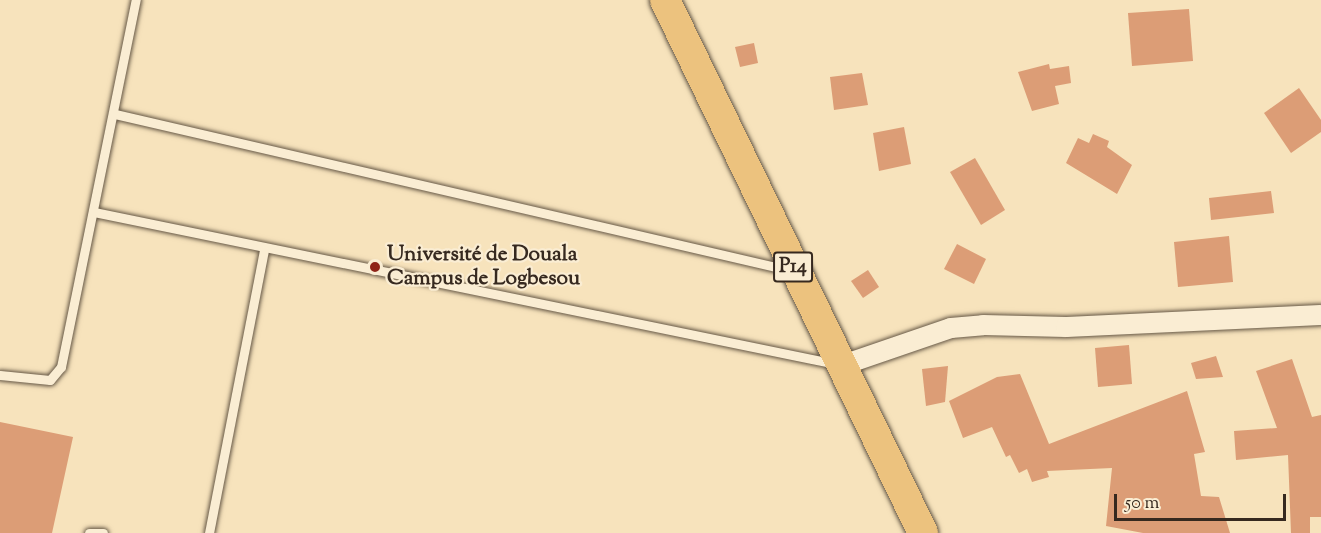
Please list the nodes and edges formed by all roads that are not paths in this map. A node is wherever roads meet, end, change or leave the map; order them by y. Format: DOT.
graph roads {
  1 [pos="136,0"];
  2 [pos="666,0"];
  3 [pos="115,114"];
  4 [pos="94,212"];
  5 [pos="264,250"];
  6 [pos="795,271"];
  7 [pos="1321,315"];
  8 [pos="843,365"];
  9 [pos="0,375"];
  10 [pos="89,533"];
  11 [pos="102,533"];
  12 [pos="209,533"];
  13 [pos="923,533"];
  1 -- 3 [label="lane"];
  2 -- 6 [label="main road, P14"];
  3 -- 4 [label="lane"];
  3 -- 6 [label="lane"];
  4 -- 5 [label="lane"];
  4 -- 9 [label="lane"];
  5 -- 8 [label="lane"];
  5 -- 12 [label="lane"];
  6 -- 8 [label="main road, P14"];
  7 -- 8 [label="street"];
  8 -- 13 [label="main road, P14"];
  10 -- 11 [label="lane"];
}
